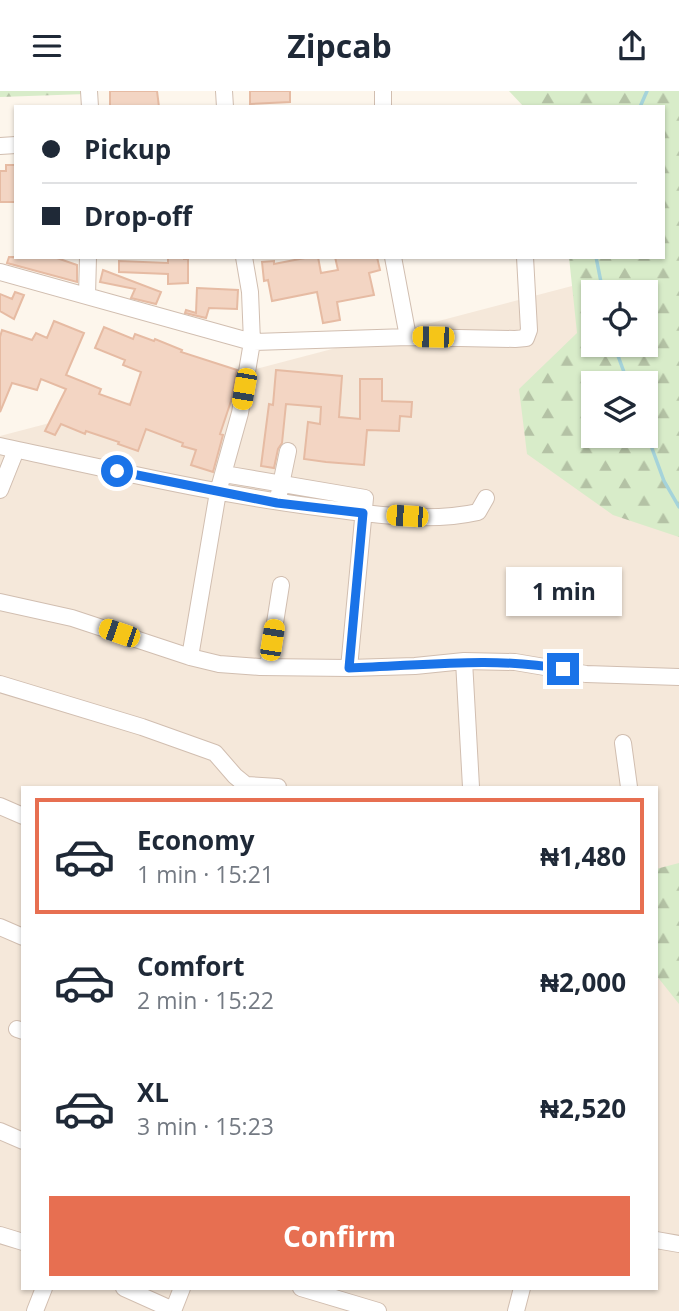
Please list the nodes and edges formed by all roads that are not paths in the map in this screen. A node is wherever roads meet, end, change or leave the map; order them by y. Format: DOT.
graph roads {
  1 [pos="88,259"];
  2 [pos="244,259"];
  3 [pos="393,259"];
  4 [pos="525,259"];
  5 [pos="0,272"];
  6 [pos="87,296"];
  7 [pos="408,337"];
  8 [pos="252,342"];
  9 [pos="8,448"];
  10 [pos="288,451"];
  11 [pos="225,474"];
  12 [pos="281,484"];
  13 [pos="0,490"];
  14 [pos="218,492"];
  15 [pos="486,498"];
  16 [pos="277,503"];
  17 [pos="363,513"];
  18 [pos="281,585"];
  19 [pos="0,602"];
  20 [pos="190,657"];
  21 [pos="464,661"];
  22 [pos="268,667"];
  23 [pos="349,668"];
  24 [pos="679,677"];
  25 [pos="0,684"];
  26 [pos="623,743"];
  27 [pos="262,786"];
  28 [pos="471,786"];
  29 [pos="629,786"];
  30 [pos="0,806"];
  31 [pos="21,815"];
  32 [pos="0,927"];
  33 [pos="21,936"];
  34 [pos="0,1131"];
  35 [pos="21,1140"];
  36 [pos="0,1235"];
  37 [pos="658,1240"];
  38 [pos="21,1241"];
  39 [pos="679,1244"];
  40 [pos="43,1290"];
  41 [pos="128,1290"];
  42 [pos="181,1290"];
  43 [pos="521,1290"];
  44 [pos="309,1291"];
  45 [pos="173,1310"];
  46 [pos="35,1311"];
  47 [pos="316,1311"];
  48 [pos="379,1311"];
  49 [pos="516,1311"];
  1 -- 6 [label="street"];
  2 -- 8 [label="street"];
  3 -- 7 [label="street"];
  4 -- 7 [label="street"];
  5 -- 6 [label="street"];
  6 -- 8 [label="street"];
  7 -- 8 [label="street"];
  8 -- 11 [label="street"];
  9 -- 13 [label="street"];
  9 -- 14 [label="street"];
  10 -- 12 [label="street"];
  11 -- 12 [label="street"];
  11 -- 14 [label="street"];
  12 -- 16 [label="street"];
  12 -- 17 [label="street"];
  14 -- 16 [label="street"];
  14 -- 20 [label="street"];
  15 -- 17 [label="street"];
  16 -- 17 [label="street"];
  17 -- 23 [label="street"];
  18 -- 22 [label="street"];
  19 -- 20 [label="street"];
  20 -- 22 [label="street"];
  21 -- 23 [label="street"];
  21 -- 24 [label="street"];
  21 -- 28 [label="street"];
  22 -- 23 [label="street"];
  25 -- 27 [label="street"];
  26 -- 29 [label="street"];
  30 -- 31 [label="street"];
  32 -- 33 [label="street"];
  34 -- 35 [label="street"];
  36 -- 38 [label="street"];
  37 -- 39 [label="street"];
  40 -- 46 [label="street"];
  41 -- 45 [label="street"];
  42 -- 45 [label="street"];
  43 -- 49 [label="street"];
  44 -- 47 [label="street"];
  44 -- 48 [label="street"];
}
